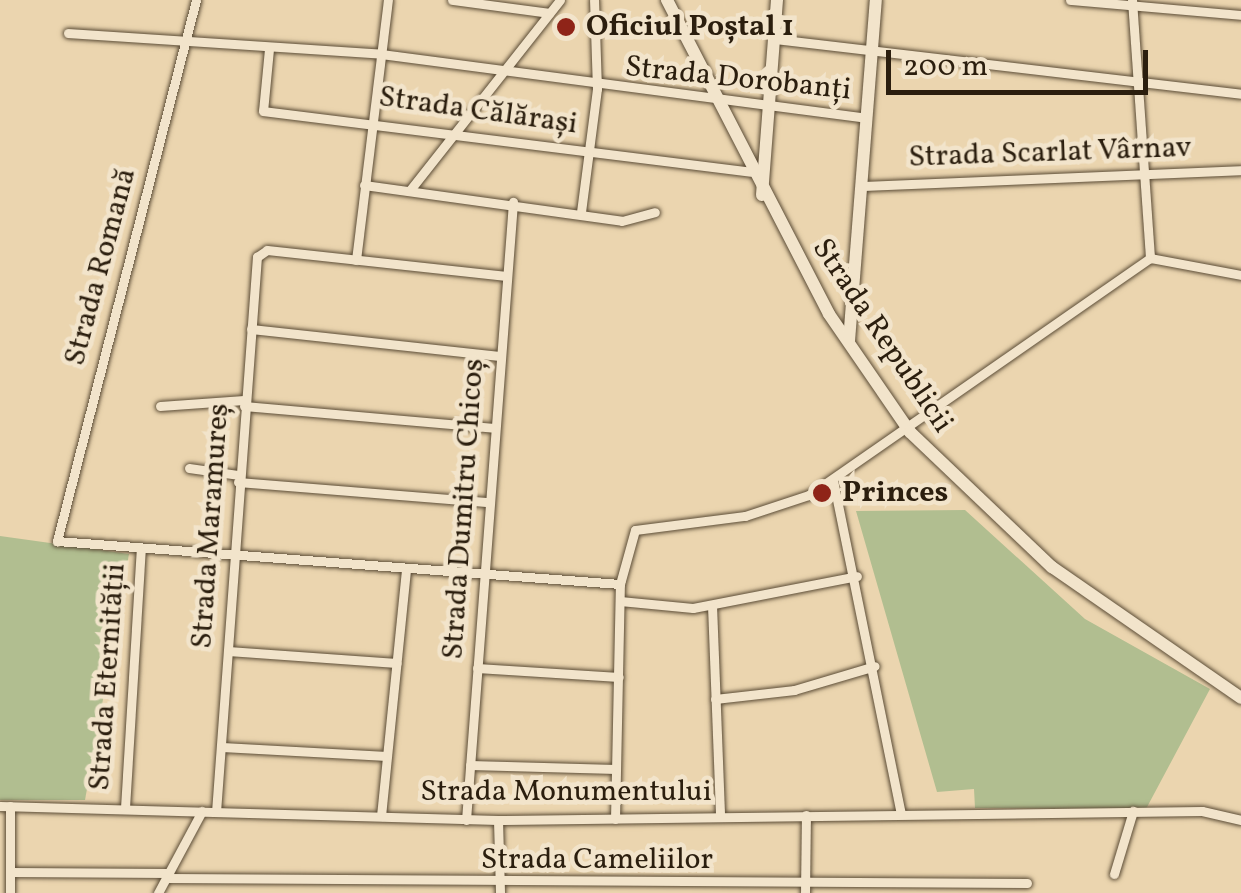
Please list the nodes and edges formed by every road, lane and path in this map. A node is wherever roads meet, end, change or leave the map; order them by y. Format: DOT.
graph roads {
  1 [pos="196,0"];
  2 [pos="388,0"];
  3 [pos="452,0"];
  4 [pos="560,0"];
  5 [pos="594,0"];
  6 [pos="667,0"];
  7 [pos="777,0"];
  8 [pos="876,0"];
  9 [pos="1070,0"];
  10 [pos="1132,3"];
  11 [pos="549,13"];
  12 [pos="1241,16"];
  13 [pos="68,34"];
  14 [pos="775,39"];
  15 [pos="185,45"];
  16 [pos="269,49"];
  17 [pos="872,50"];
  18 [pos="381,54"];
  19 [pos="498,75"];
  20 [pos="1138,86"];
  21 [pos="597,89"];
  22 [pos="1241,94"];
  23 [pos="718,105"];
  24 [pos="773,110"];
  25 [pos="866,118"];
  26 [pos="373,121"];
  27 [pos="452,133"];
  28 [pos="588,152"];
  29 [pos="1241,170"];
  30 [pos="750,172"];
  31 [pos="1144,174"];
  32 [pos="364,185"];
  33 [pos="862,186"];
  34 [pos="410,190"];
  35 [pos="762,195"];
  36 [pos="513,202"];
  37 [pos="582,212"];
  38 [pos="655,212"];
  39 [pos="1150,258"];
  40 [pos="356,260"];
  41 [pos="1241,275"];
  42 [pos="507,276"];
  43 [pos="251,329"];
  44 [pos="849,343"];
  45 [pos="500,356"];
  46 [pos="244,403"];
  47 [pos="160,406"];
  48 [pos="494,428"];
  49 [pos="910,432"];
  50 [pos="189,468"];
  51 [pos="238,478"];
  52 [pos="834,480"];
  53 [pos="489,502"];
  54 [pos="141,550"];
  55 [pos="233,556"];
  56 [pos="406,568"];
  57 [pos="484,574"];
  58 [pos="857,576"];
  59 [pos="620,584"];
  60 [pos="620,601"];
  61 [pos="712,605"];
  62 [pos="228,650"];
  63 [pos="397,663"];
  64 [pos="875,666"];
  65 [pos="477,668"];
  66 [pos="619,677"];
  67 [pos="1241,698"];
  68 [pos="714,699"];
  69 [pos="222,747"];
  70 [pos="387,756"];
  71 [pos="470,765"];
  72 [pos="616,768"];
  73 [pos="5,806"];
  74 [pos="125,808"];
  75 [pos="202,811"];
  76 [pos="216,812"];
  77 [pos="1133,812"];
  78 [pos="901,813"];
  79 [pos="806,815"];
  80 [pos="380,816"];
  81 [pos="720,817"];
  82 [pos="615,819"];
  83 [pos="466,820"];
  84 [pos="498,820"];
  85 [pos="1241,820"];
  86 [pos="10,872"];
  87 [pos="1114,874"];
  88 [pos="168,875"];
  89 [pos="1027,883"];
  90 [pos="805,888"];
  91 [pos="500,890"];
  92 [pos="10,893"];
  93 [pos="158,893"];
  1 -- 15 [label="street, Strada Romană"];
  2 -- 18 [label="street"];
  3 -- 11 [label="street"];
  4 -- 11 [label="street"];
  5 -- 21 [label="street"];
  6 -- 23 [label="main road, Strada Republicii"];
  7 -- 14 [label="main road"];
  8 -- 17 [label="main road"];
  9 -- 10 [label="street"];
  10 -- 12 [label="street"];
  10 -- 20 [label="street"];
  11 -- 19 [label="street"];
  13 -- 15 [label="street, Strada Dorobanți"];
  14 -- 17 [label="street"];
  14 -- 24 [label="main road"];
  15 -- 16 [label="street, Strada Dorobanți"];
  15 -- 54 [label="street, Strada Romană"];
  16 -- 18 [label="street, Strada Dorobanți"];
  16 -- 26 [label="street, Strada Călărași"];
  17 -- 20 [label="street"];
  17 -- 25 [label="main road"];
  18 -- 19 [label="street, Strada Dorobanți"];
  18 -- 26 [label="street"];
  19 -- 21 [label="street, Strada Dorobanți"];
  19 -- 27 [label="street"];
  20 -- 22 [label="street"];
  20 -- 31 [label="street"];
  21 -- 23 [label="street, Strada Dorobanți"];
  21 -- 28 [label="street"];
  23 -- 24 [label="street, Strada Dorobanți"];
  23 -- 30 [label="main road, Strada Republicii"];
  24 -- 25 [label="street, Strada Dorobanți"];
  24 -- 35 [label="main road"];
  25 -- 33 [label="main road"];
  26 -- 27 [label="street, Strada Călărași"];
  26 -- 32 [label="street"];
  27 -- 28 [label="street, Strada Călărași"];
  27 -- 34 [label="street"];
  28 -- 30 [label="street, Strada Călărași"];
  28 -- 37 [label="street"];
  29 -- 31 [label="street, Strada Scarlat Vârnav"];
  30 -- 35 [label="main road, Strada Republicii"];
  31 -- 33 [label="street, Strada Scarlat Vârnav"];
  31 -- 39 [label="street"];
  32 -- 34 [label="street"];
  32 -- 40 [label="street"];
  33 -- 44 [label="main road"];
  34 -- 36 [label="street"];
  35 -- 44 [label="main road, Strada Republicii"];
  36 -- 37 [label="street"];
  36 -- 42 [label="street, Strada Dumitru Chicoș"];
  37 -- 38 [label="street"];
  39 -- 41 [label="street"];
  39 -- 49 [label="street"];
  40 -- 42 [label="street"];
  40 -- 43 [label="street, Strada Maramureș"];
  42 -- 45 [label="street, Strada Dumitru Chicoș"];
  43 -- 45 [label="street"];
  43 -- 46 [label="street, Strada Maramureș"];
  44 -- 49 [label="main road, Strada Republicii"];
  45 -- 48 [label="street, Strada Dumitru Chicoș"];
  46 -- 47 [label="street"];
  46 -- 48 [label="street"];
  46 -- 51 [label="street, Strada Maramureș"];
  48 -- 53 [label="street, Strada Dumitru Chicoș"];
  49 -- 52 [label="street"];
  49 -- 67 [label="main road, Strada Republicii"];
  50 -- 51 [label="street"];
  51 -- 53 [label="street"];
  51 -- 55 [label="street, Strada Maramureș"];
  52 -- 58 [label="street"];
  52 -- 59 [label="street"];
  53 -- 57 [label="street, Strada Dumitru Chicoș"];
  54 -- 55 [label="street"];
  54 -- 74 [label="street, Strada Eternității"];
  55 -- 56 [label="street"];
  55 -- 62 [label="street, Strada Maramureș"];
  56 -- 57 [label="street"];
  56 -- 63 [label="street"];
  57 -- 59 [label="street"];
  57 -- 65 [label="street, Strada Dumitru Chicoș"];
  58 -- 61 [label="street"];
  58 -- 64 [label="street"];
  59 -- 60 [label="street"];
  60 -- 61 [label="street"];
  60 -- 66 [label="street"];
  61 -- 68 [label="street"];
  62 -- 63 [label="street"];
  62 -- 69 [label="street, Strada Maramureș"];
  63 -- 70 [label="street"];
  64 -- 68 [label="street"];
  64 -- 78 [label="street"];
  65 -- 66 [label="street"];
  65 -- 71 [label="street, Strada Dumitru Chicoș"];
  66 -- 72 [label="street"];
  68 -- 81 [label="street"];
  69 -- 70 [label="street"];
  69 -- 76 [label="street, Strada Maramureș"];
  70 -- 80 [label="street"];
  71 -- 72 [label="street"];
  71 -- 83 [label="street, Strada Dumitru Chicoș"];
  72 -- 82 [label="street"];
  73 -- 74 [label="street, Strada Monumentului"];
  73 -- 86 [label="street"];
  74 -- 75 [label="street, Strada Monumentului"];
  75 -- 76 [label="street, Strada Monumentului"];
  75 -- 88 [label="street"];
  76 -- 80 [label="street, Strada Monumentului"];
  77 -- 78 [label="street, Strada Monumentului"];
  77 -- 85 [label="street, Strada Monumentului"];
  77 -- 87 [label="street"];
  78 -- 79 [label="street, Strada Monumentului"];
  79 -- 81 [label="street, Strada Monumentului"];
  79 -- 90 [label="street"];
  80 -- 83 [label="street, Strada Monumentului"];
  81 -- 82 [label="street, Strada Monumentului"];
  82 -- 84 [label="street, Strada Monumentului"];
  83 -- 84 [label="street, Strada Monumentului"];
  84 -- 91 [label="street"];
  86 -- 88 [label="street, Strada Cameliilor"];
  86 -- 92 [label="street"];
  88 -- 91 [label="street, Strada Cameliilor"];
  88 -- 93 [label="street"];
  89 -- 90 [label="street, Strada Cameliilor"];
  90 -- 91 [label="street, Strada Cameliilor"];
}
